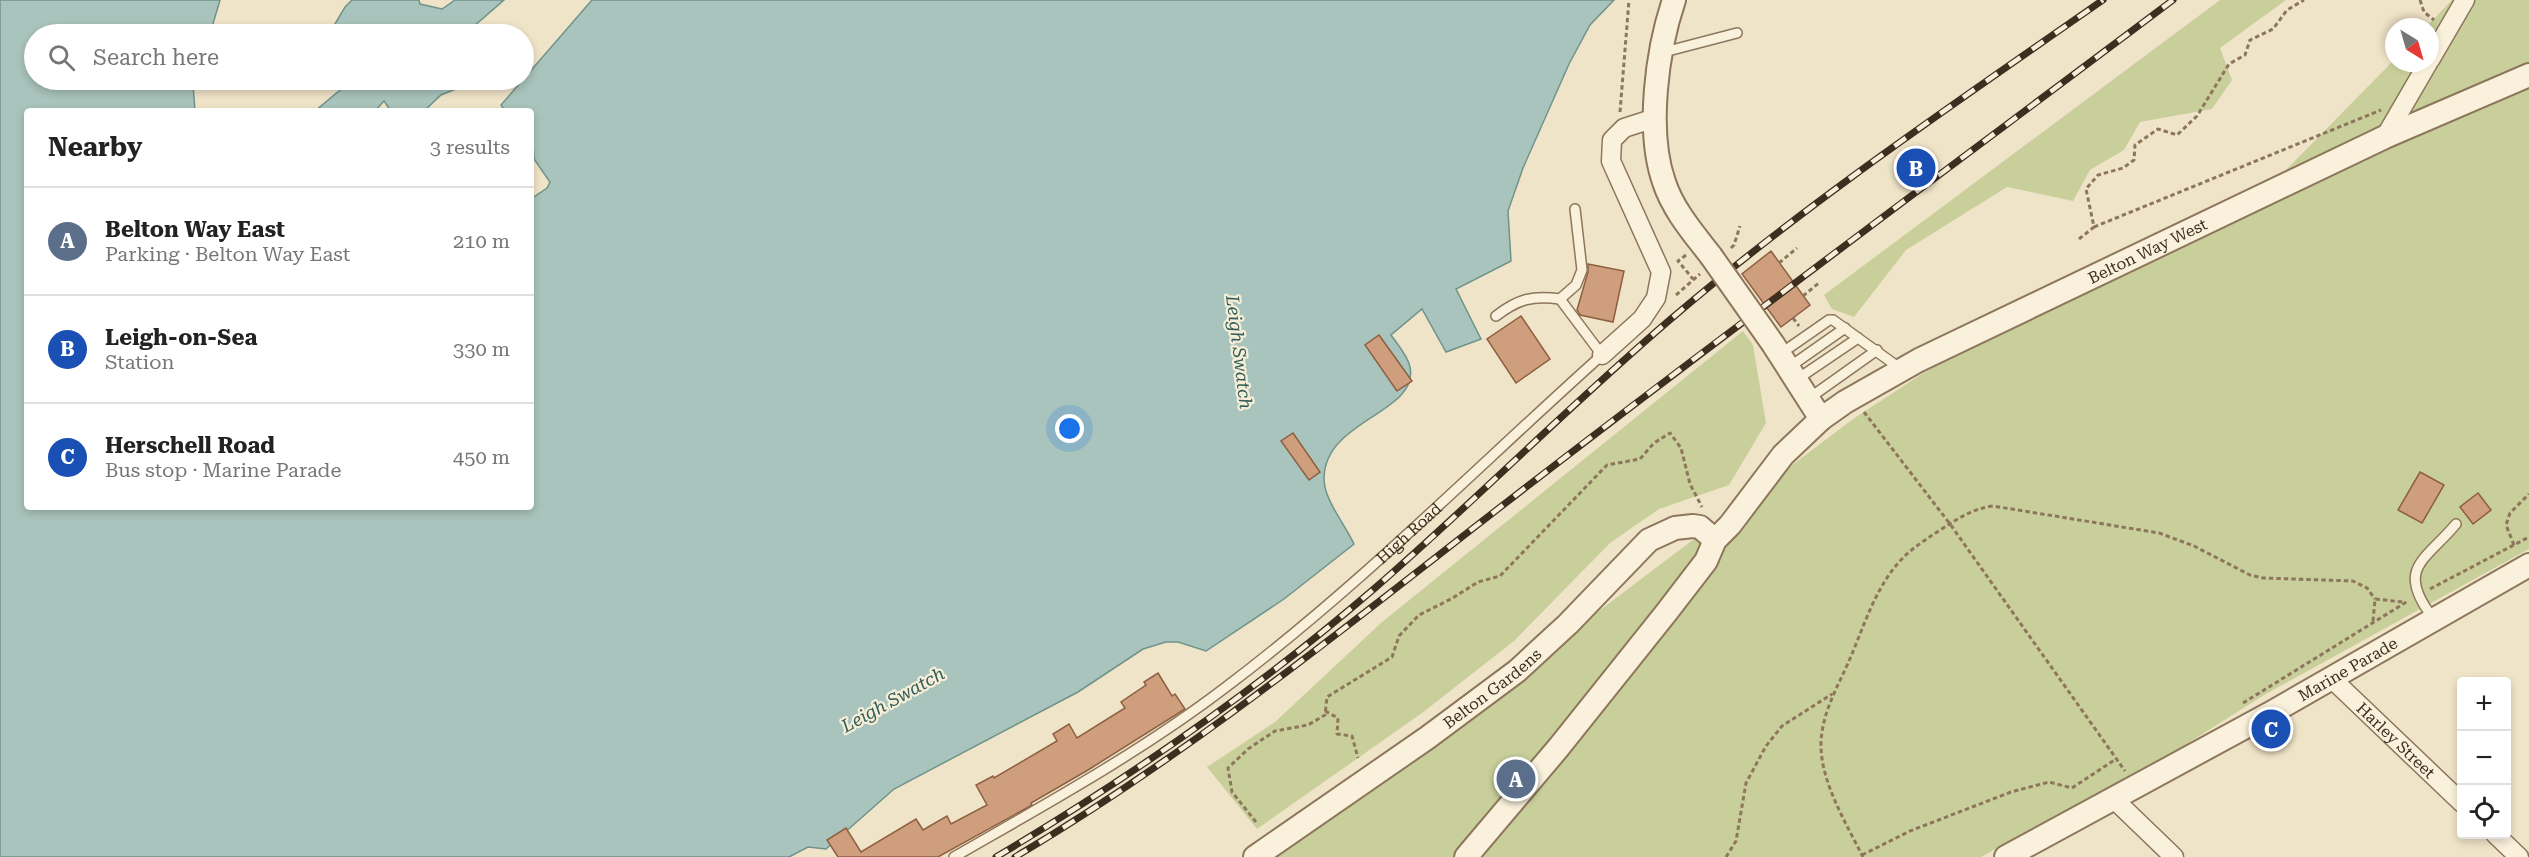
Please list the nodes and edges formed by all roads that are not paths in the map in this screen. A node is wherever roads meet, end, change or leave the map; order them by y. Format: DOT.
graph roads {
  1 [pos="1674,0"];
  2 [pos="2465,0"];
  3 [pos="1737,33"];
  4 [pos="2439,44"];
  5 [pos="1662,52"];
  6 [pos="2423,72"];
  7 [pos="2529,75"];
  8 [pos="1655,118"];
  9 [pos="2385,137"];
  10 [pos="1575,209"];
  11 [pos="1560,299"];
  12 [pos="1497,316"];
  13 [pos="1845,328"];
  14 [pos="1858,338"];
  15 [pos="1877,350"];
  16 [pos="1602,355"];
  17 [pos="1789,369"];
  18 [pos="1900,369"];
  19 [pos="1821,419"];
  20 [pos="2456,524"];
  21 [pos="1715,540"];
  22 [pos="2528,566"];
  23 [pos="2434,619"];
  24 [pos="2331,678"];
  25 [pos="2116,798"];
  26 [pos="2457,798"];
  27 [pos="2500,839"];
  28 [pos="954,857"];
  29 [pos="1255,857"];
  30 [pos="1466,857"];
  31 [pos="2006,857"];
  32 [pos="2174,857"];
  33 [pos="2519,857"];
  1 -- 5 [label="street"];
  2 -- 4 [label="street"];
  3 -- 5 [label="lane"];
  5 -- 8 [label="street"];
  6 -- 9 [label="street"];
  7 -- 9 [label="street, Belton Way West"];
  8 -- 16 [label="street, High Road"];
  8 -- 17 [label="street, bridge"];
  9 -- 18 [label="street, Belton Way West"];
  10 -- 11 [label="lane"];
  11 -- 12 [label="lane"];
  11 -- 16 [label="lane"];
  13 -- 14 [label="lane"];
  13 -- 17 [label="lane"];
  13 -- 17 [label="lane"];
  14 -- 15 [label="lane"];
  14 -- 17 [label="lane"];
  15 -- 17 [label="lane"];
  15 -- 18 [label="lane"];
  16 -- 28 [label="lane, High Road"];
  17 -- 19 [label="street"];
  18 -- 19 [label="street, Belton Way West"];
  19 -- 21 [label="street, Belton Way West"];
  20 -- 23 [label="lane"];
  21 -- 29 [label="street, Belton Gardens"];
  21 -- 30 [label="street, Belton Way West"];
  22 -- 23 [label="street, Marine Parade"];
  23 -- 24 [label="street, Marine Parade"];
  24 -- 25 [label="street, Marine Parade"];
  24 -- 26 [label="street, Harley Street"];
  25 -- 31 [label="street, Marine Parade"];
  25 -- 32 [label="street"];
  27 -- 33 [label="street"];
}
